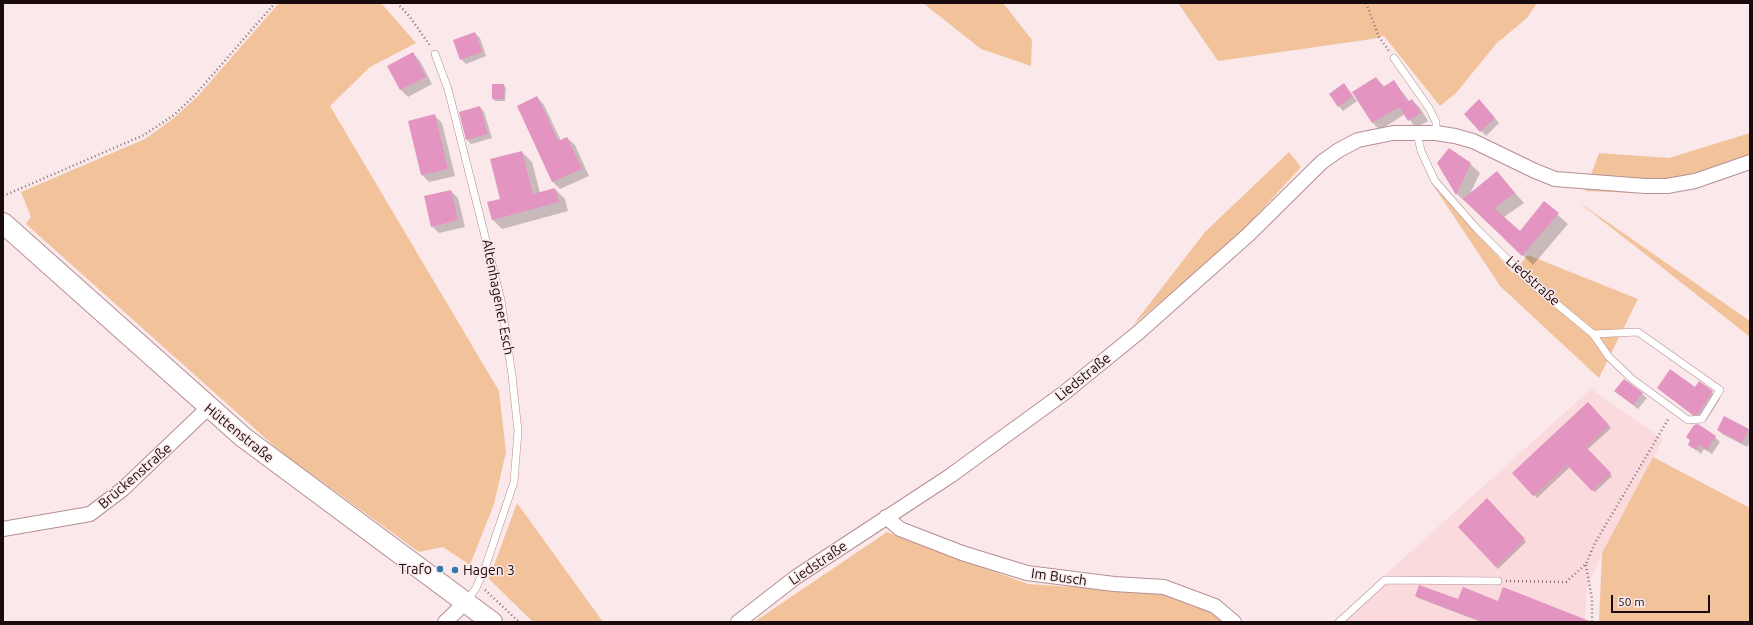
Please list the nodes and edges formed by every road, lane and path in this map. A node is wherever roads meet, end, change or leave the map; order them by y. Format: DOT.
graph roads {
  1 [pos="275,3"];
  2 [pos="397,3"];
  3 [pos="1366,3"];
  4 [pos="435,54"];
  5 [pos="1394,58"];
  6 [pos="1417,133"];
  7 [pos="1436,133"];
  8 [pos="1750,162"];
  9 [pos="3,196"];
  10 [pos="3,223"];
  11 [pos="1593,334"];
  12 [pos="208,408"];
  13 [pos="1674,410"];
  14 [pos="886,517"];
  15 [pos="3,529"];
  16 [pos="1586,564"];
  17 [pos="1498,581"];
  18 [pos="478,585"];
  19 [pos="466,602"];
  20 [pos="446,622"];
  21 [pos="492,622"];
  22 [pos="519,622"];
  23 [pos="738,622"];
  24 [pos="1234,622"];
  25 [pos="1339,622"];
  26 [pos="1592,622"];
  1 -- 9 [label="path"];
  2 -- 4 [label="path"];
  3 -- 5 [label="path"];
  4 -- 18 [label="lane, Altenhagener Esch"];
  5 -- 7 [label="lane"];
  6 -- 7 [label="street, Liedstraße"];
  6 -- 11 [label="lane, Liedstraße"];
  6 -- 14 [label="street, Liedstraße"];
  7 -- 8 [label="street, Liedstraße"];
  10 -- 12 [label="main road, Hüttenstraße"];
  11 -- 13 [label="lane, Liedstraße"];
  11 -- 13 [label="lane, Liedstraße"];
  12 -- 15 [label="street, Brückenstraße"];
  12 -- 19 [label="main road, Hüttenstraße"];
  13 -- 16 [label="path"];
  14 -- 23 [label="street, Liedstraße"];
  14 -- 24 [label="street, Im Busch"];
  16 -- 17 [label="path"];
  16 -- 26 [label="path"];
  17 -- 25 [label="lane"];
  18 -- 19 [label="lane, Altenhagener Esch"];
  18 -- 22 [label="path"];
  19 -- 20 [label="street"];
  19 -- 21 [label="main road, Hüttenstraße"];
}
